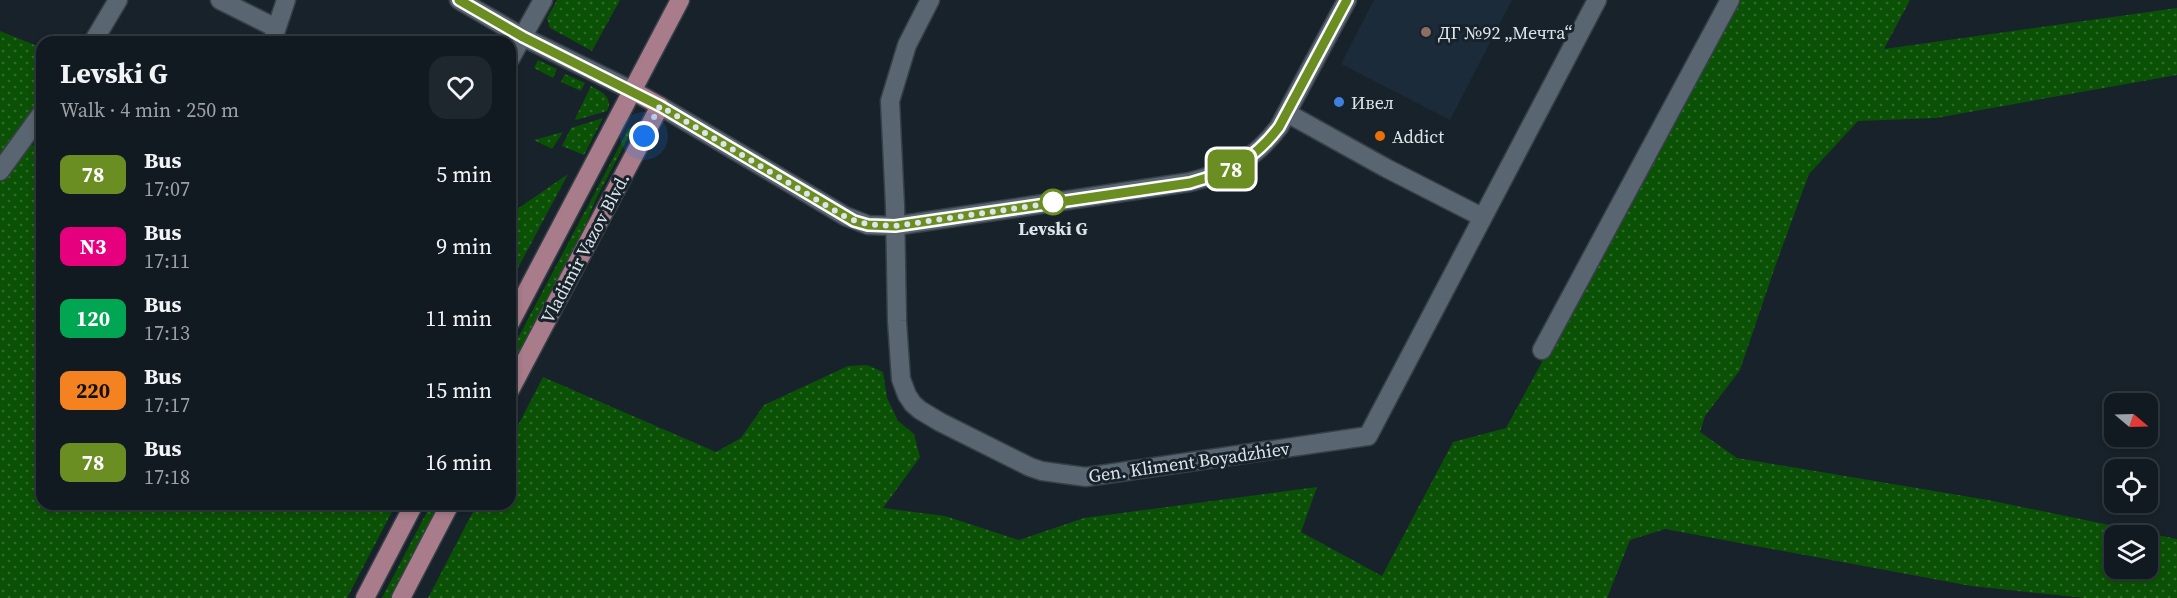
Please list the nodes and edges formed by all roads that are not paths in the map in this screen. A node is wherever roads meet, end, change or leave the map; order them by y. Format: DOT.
graph roads {
  1 [pos="118,0"];
  2 [pos="220,0"];
  3 [pos="285,0"];
  4 [pos="459,0"];
  5 [pos="543,0"];
  6 [pos="680,0"];
  7 [pos="930,0"];
  8 [pos="1347,0"];
  9 [pos="1597,0"];
  10 [pos="1730,0"];
  11 [pos="274,35"];
  12 [pos="97,36"];
  13 [pos="523,37"];
  14 [pos="516,49"];
  15 [pos="633,91"];
  16 [pos="660,106"];
  17 [pos="1287,113"];
  18 [pos="36,121"];
  19 [pos="0,171"];
  20 [pos="1482,217"];
  21 [pos="895,226"];
  22 [pos="516,312"];
  23 [pos="1542,350"];
  24 [pos="516,379"];
  25 [pos="411,510"];
  26 [pos="447,510"];
  27 [pos="364,598"];
  28 [pos="401,598"];
  1 -- 12 [label="street"];
  2 -- 11 [label="street"];
  3 -- 11 [label="street"];
  4 -- 13 [label="street"];
  5 -- 13 [label="street"];
  6 -- 15 [label="main road, Vladimir Vazov Blvd."];
  7 -- 21 [label="street, Gen. Kliment Boyadzhiev"];
  8 -- 17 [label="street"];
  9 -- 20 [label="street, Gen. Kliment Boyadzhiev"];
  10 -- 23 [label="street"];
  13 -- 14 [label="street"];
  13 -- 15 [label="street"];
  15 -- 16 [label="main road"];
  15 -- 22 [label="main road, Vladimir Vazov Blvd."];
  16 -- 21 [label="street"];
  16 -- 24 [label="main road, Vladimir Vazov Blvd."];
  17 -- 20 [label="street"];
  17 -- 21 [label="street"];
  18 -- 19 [label="street"];
  20 -- 21 [label="street, Gen. Kliment Boyadzhiev"];
  25 -- 27 [label="main road"];
  26 -- 28 [label="main road"];
}
